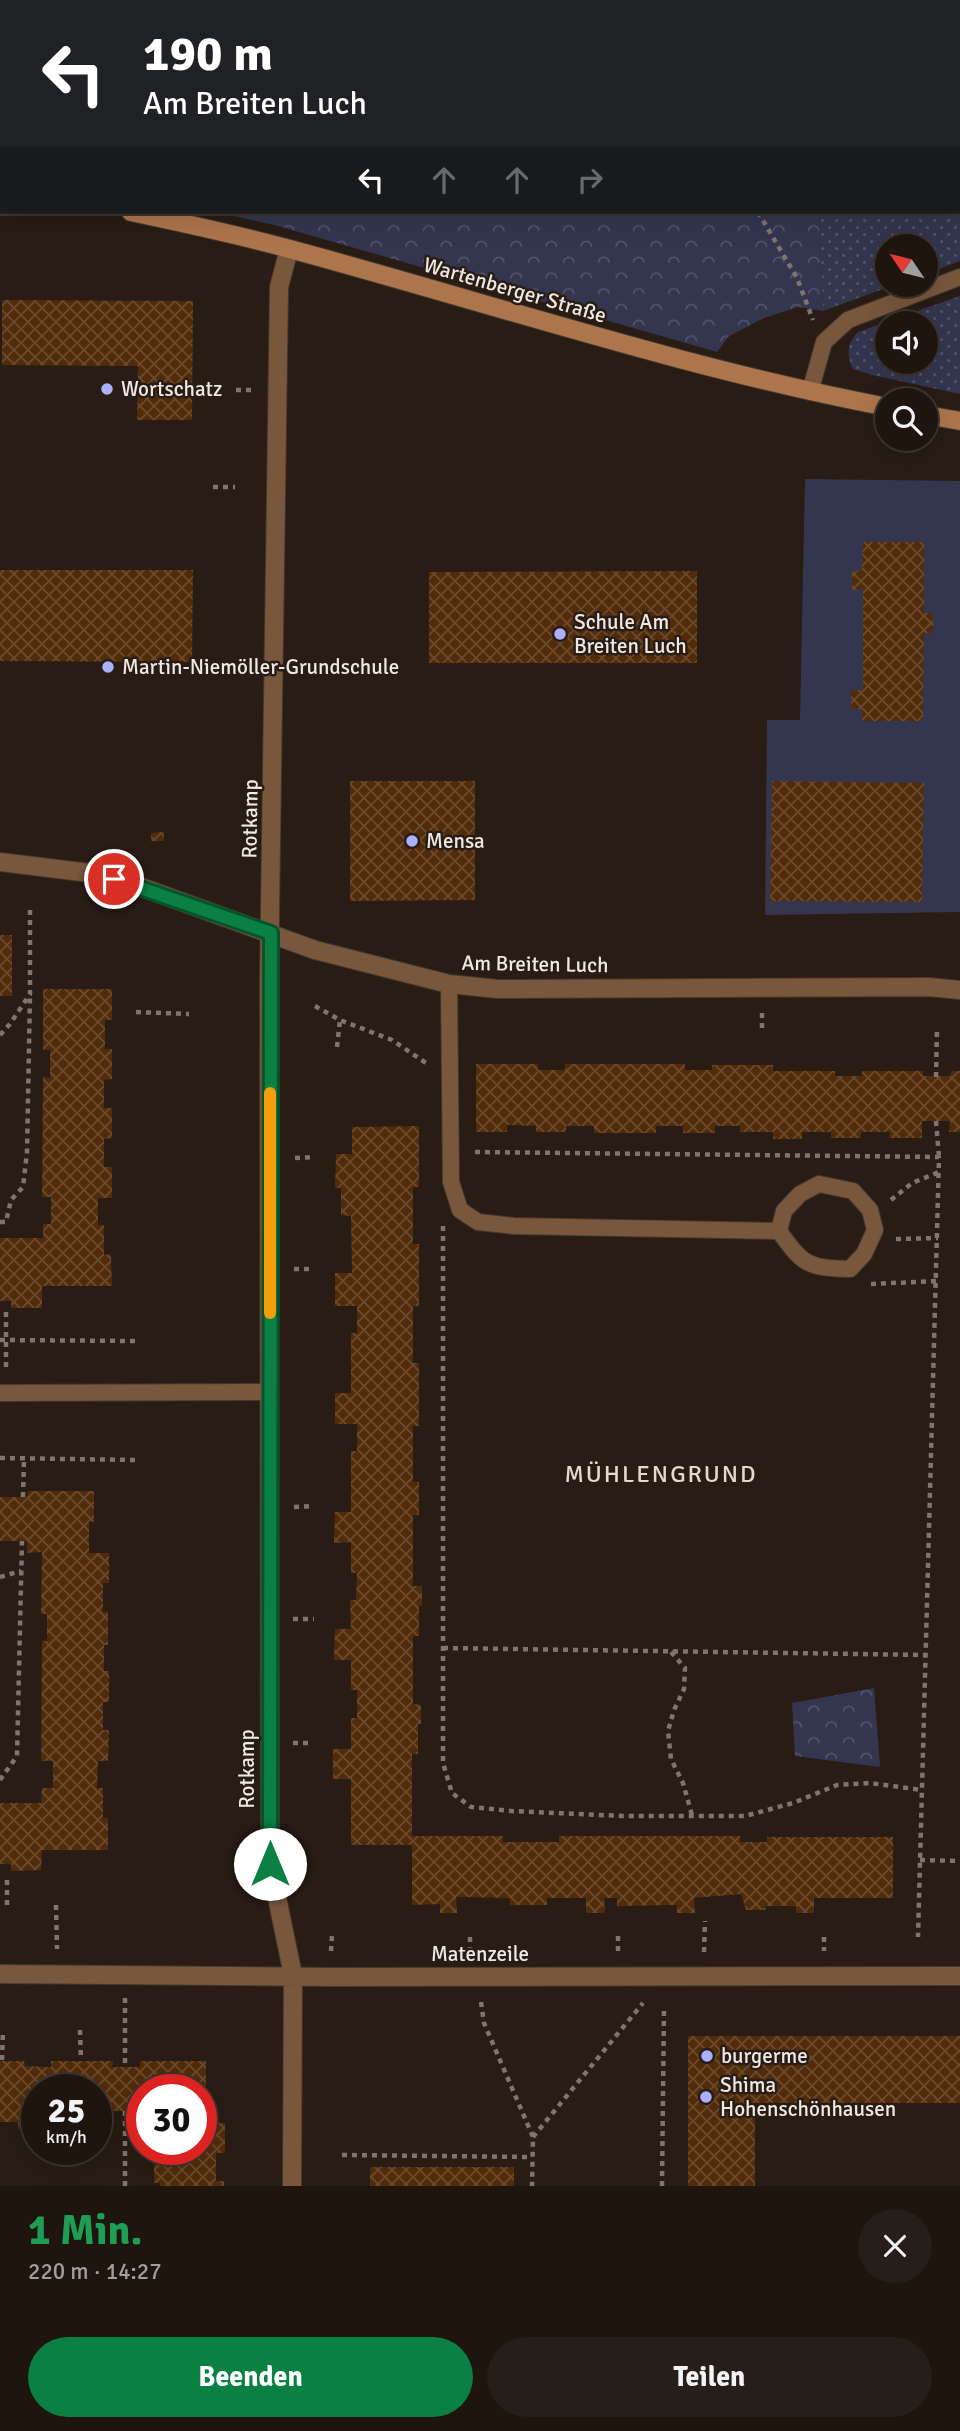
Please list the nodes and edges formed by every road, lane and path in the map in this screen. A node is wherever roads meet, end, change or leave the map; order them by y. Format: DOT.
graph roads {
  1 [pos="140,214"];
  2 [pos="759,214"];
  3 [pos="289,248"];
  4 [pos="960,277"];
  5 [pos="824,342"];
  6 [pos="810,392"];
  7 [pos="875,405"];
  8 [pos="938,417"];
  9 [pos="960,421"];
  10 [pos="213,487"];
  11 [pos="235,487"];
  12 [pos="0,862"];
  13 [pos="30,908"];
  14 [pos="271,933"];
  15 [pos="449,984"];
  16 [pos="960,990"];
  17 [pos="30,994"];
  18 [pos="315,1006"];
  19 [pos="136,1012"];
  20 [pos="188,1014"];
  21 [pos="340,1020"];
  22 [pos="937,1028"];
  23 [pos="0,1035"];
  24 [pos="337,1046"];
  25 [pos="435,1070"];
  26 [pos="936,1077"];
  27 [pos="936,1121"];
  28 [pos="451,1151"];
  29 [pos="939,1157"];
  30 [pos="939,1172"];
  31 [pos="872,1217"];
  32 [pos="443,1220"];
  33 [pos="0,1222"];
  34 [pos="779,1231"];
  35 [pos="938,1238"];
  36 [pos="871,1239"];
  37 [pos="937,1281"];
  38 [pos="861,1284"];
  39 [pos="6,1312"];
  40 [pos="3,1340"];
  41 [pos="137,1341"];
  42 [pos="270,1392"];
  43 [pos="3,1393"];
  44 [pos="0,1458"];
  45 [pos="24,1458"];
  46 [pos="136,1460"];
  47 [pos="23,1497"];
  48 [pos="22,1541"];
  49 [pos="21,1571"];
  50 [pos="0,1577"];
  51 [pos="443,1648"];
  52 [pos="671,1652"];
  53 [pos="926,1656"];
  54 [pos="0,1780"];
  55 [pos="922,1790"];
  56 [pos="692,1815"];
  57 [pos="920,1860"];
  58 [pos="960,1861"];
  59 [pos="7,1879"];
  60 [pos="7,1905"];
  61 [pos="56,1905"];
  62 [pos="918,1937"];
  63 [pos="0,1974"];
  64 [pos="57,1975"];
  65 [pos="125,1975"];
  66 [pos="293,1975"];
  67 [pos="960,1976"];
  68 [pos="480,1998"];
  69 [pos="643,2003"];
  70 [pos="664,2008"];
  71 [pos="80,2030"];
  72 [pos="3,2031"];
  73 [pos="2,2060"];
  74 [pos="80,2060"];
  75 [pos="125,2067"];
  76 [pos="125,2111"];
  77 [pos="533,2137"];
  78 [pos="342,2155"];
  79 [pos="533,2157"];
  80 [pos="125,2186"];
  81 [pos="292,2186"];
  82 [pos="532,2186"];
  83 [pos="662,2186"];
  1 -- 3 [label="street, Wartenberger Straße"];
  2 -- 5 [label="path"];
  3 -- 6 [label="street, Wartenberger Straße"];
  3 -- 14 [label="street, Rotkamp"];
  4 -- 5 [label="lane"];
  5 -- 6 [label="lane"];
  6 -- 7 [label="street, Wartenberger Straße"];
  8 -- 9 [label="street"];
  10 -- 11 [label="path"];
  12 -- 14 [label="street, Am Breiten Luch"];
  13 -- 17 [label="path"];
  14 -- 15 [label="street, Am Breiten Luch"];
  14 -- 42 [label="street, Rotkamp"];
  15 -- 16 [label="street, Am Breiten Luch"];
  15 -- 28 [label="lane"];
  17 -- 23 [label="path"];
  17 -- 33 [label="path"];
  18 -- 21 [label="path"];
  19 -- 20 [label="path"];
  21 -- 24 [label="path"];
  21 -- 25 [label="path"];
  22 -- 26 [label="path"];
  27 -- 29 [label="path"];
  28 -- 29 [label="path"];
  28 -- 34 [label="lane"];
  29 -- 30 [label="path"];
  30 -- 31 [label="path"];
  30 -- 35 [label="path"];
  31 -- 34 [label="lane"];
  31 -- 36 [label="lane"];
  32 -- 51 [label="path"];
  34 -- 36 [label="lane"];
  35 -- 36 [label="path"];
  35 -- 37 [label="path"];
  37 -- 38 [label="path"];
  37 -- 53 [label="path"];
  39 -- 40 [label="path"];
  40 -- 41 [label="path"];
  40 -- 43 [label="path"];
  42 -- 43 [label="lane"];
  42 -- 66 [label="street, Rotkamp"];
  44 -- 45 [label="path"];
  45 -- 46 [label="path"];
  45 -- 47 [label="path"];
  48 -- 49 [label="path"];
  49 -- 50 [label="path"];
  49 -- 54 [label="path"];
  51 -- 52 [label="path"];
  51 -- 56 [label="path"];
  52 -- 53 [label="path"];
  52 -- 56 [label="path"];
  53 -- 55 [label="path"];
  55 -- 56 [label="path"];
  55 -- 57 [label="path"];
  57 -- 58 [label="path"];
  57 -- 62 [label="path"];
  59 -- 60 [label="path"];
  61 -- 64 [label="path"];
  63 -- 64 [label="street, Matenzeile"];
  64 -- 65 [label="street, Matenzeile"];
  65 -- 66 [label="street, Matenzeile"];
  65 -- 75 [label="path"];
  66 -- 67 [label="street, Matenzeile"];
  66 -- 81 [label="street, Rotkamp"];
  68 -- 77 [label="path"];
  69 -- 77 [label="path"];
  70 -- 83 [label="path"];
  71 -- 74 [label="path"];
  72 -- 73 [label="path"];
  76 -- 80 [label="path"];
  77 -- 79 [label="path"];
  78 -- 79 [label="path"];
  79 -- 82 [label="path"];
}
